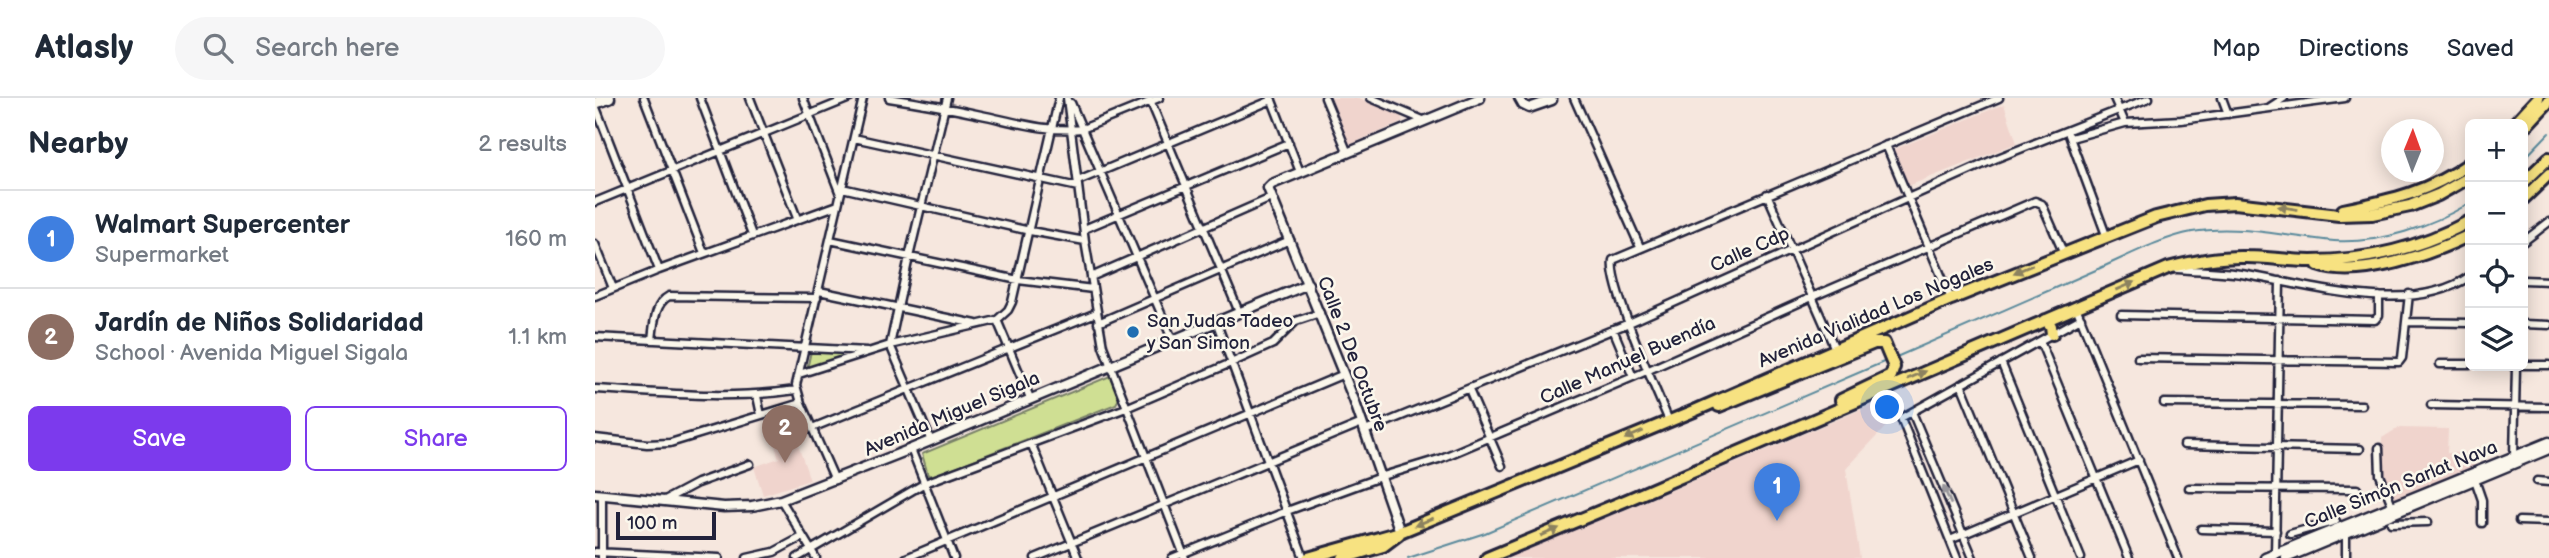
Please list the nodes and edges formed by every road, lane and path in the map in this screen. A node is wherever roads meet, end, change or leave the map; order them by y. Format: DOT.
graph roads {
  1 [pos="609,98"];
  2 [pos="644,98"];
  3 [pos="700,98"];
  4 [pos="750,98"];
  5 [pos="803,98"];
  6 [pos="850,98"];
  7 [pos="863,98"];
  8 [pos="889,98"];
  9 [pos="947,98"];
  10 [pos="1059,98"];
  11 [pos="1068,98"];
  12 [pos="1159,98"];
  13 [pos="1325,98"];
  14 [pos="1371,98"];
  15 [pos="1480,98"];
  16 [pos="1520,98"];
  17 [pos="1574,98"];
  18 [pos="1999,98"];
  19 [pos="2114,98"];
  20 [pos="2149,98"];
  21 [pos="2222,98"];
  22 [pos="2284,98"];
  23 [pos="2342,98"];
  24 [pos="2539,98"];
  25 [pos="1272,99"];
  26 [pos="1554,99"];
  27 [pos="1150,100"];
  28 [pos="1469,100"];
  29 [pos="2549,101"];
  30 [pos="595,104"];
  31 [pos="946,107"];
  32 [pos="2268,108"];
  33 [pos="2119,111"];
  34 [pos="2228,114"];
  35 [pos="810,116"];
  36 [pos="2519,119"];
  37 [pos="1423,120"];
  38 [pos="2125,123"];
  39 [pos="2528,124"];
  40 [pos="1082,129"];
  41 [pos="1052,130"];
  42 [pos="1071,130"];
  43 [pos="2068,130"];
  44 [pos="764,133"];
  45 [pos="854,138"];
  46 [pos="2071,138"];
  47 [pos="1289,142"];
  48 [pos="1167,143"];
  49 [pos="1886,145"];
  50 [pos="719,151"];
  51 [pos="1347,151"];
  52 [pos="934,156"];
  53 [pos="2549,158"];
  54 [pos="2465,167"];
  55 [pos="672,171"];
  56 [pos="1101,171"];
  57 [pos="1300,172"];
  58 [pos="2549,174"];
  59 [pos="2528,178"];
  60 [pos="1042,179"];
  61 [pos="2465,180"];
  62 [pos="1078,184"];
  63 [pos="1186,187"];
  64 [pos="627,189"];
  65 [pos="841,192"];
  66 [pos="1270,194"];
  67 [pos="1767,194"];
  68 [pos="2528,194"];
  69 [pos="1907,197"];
  70 [pos="595,202"];
  71 [pos="838,205"];
  72 [pos="922,206"];
  73 [pos="2323,214"];
  74 [pos="1119,215"];
  75 [pos="797,218"];
  76 [pos="2465,223"];
  77 [pos="2549,224"];
  78 [pos="1204,228"];
  79 [pos="1084,229"];
  80 [pos="1030,231"];
  81 [pos="753,235"];
  82 [pos="2106,235"];
  83 [pos="2465,237"];
  84 [pos="2528,239"];
  85 [pos="830,240"];
  86 [pos="1290,240"];
  87 [pos="1085,241"];
  88 [pos="595,244"];
  89 [pos="1929,246"];
  90 [pos="1640,247"];
  91 [pos="1790,249"];
  92 [pos="2063,252"];
  93 [pos="704,253"];
  94 [pos="909,257"];
  95 [pos="1137,257"];
  96 [pos="2309,261"];
  97 [pos="2168,268"];
  98 [pos="1221,269"];
  99 [pos="659,270"];
  100 [pos="1091,277"];
  101 [pos="2465,278"];
  102 [pos="1018,280"];
  103 [pos="2528,280"];
  104 [pos="2280,281"];
  105 [pos="2549,281"];
  106 [pos="1308,284"];
  107 [pos="613,289"];
  108 [pos="1093,289"];
  109 [pos="818,294"];
  110 [pos="2409,294"];
  111 [pos="595,296"];
  112 [pos="2379,296"];
  113 [pos="1811,297"];
  114 [pos="1155,299"];
  115 [pos="1951,299"];
  116 [pos="2076,307"];
  117 [pos="897,308"];
  118 [pos="1239,312"];
  119 [pos="1096,313"];
  120 [pos="1320,313"];
  121 [pos="2121,315"];
  122 [pos="2081,318"];
  123 [pos="2280,318"];
  124 [pos="997,320"];
  125 [pos="2046,320"];
  126 [pos="1216,321"];
  127 [pos="2407,322"];
  128 [pos="1098,323"];
  129 [pos="1629,323"];
  130 [pos="2465,323"];
  131 [pos="978,324"];
  132 [pos="2528,324"];
  133 [pos="2549,325"];
  134 [pos="1613,329"];
  135 [pos="2052,334"];
  136 [pos="595,337"];
  137 [pos="1172,339"];
  138 [pos="652,340"];
  139 [pos="2040,341"];
  140 [pos="890,345"];
  141 [pos="1009,347"];
  142 [pos="806,349"];
  143 [pos="1835,349"];
  144 [pos="867,351"];
  145 [pos="2138,358"];
  146 [pos="2279,361"];
  147 [pos="2001,362"];
  148 [pos="1231,363"];
  149 [pos="2440,364"];
  150 [pos="2465,364"];
  151 [pos="2528,365"];
  152 [pos="2549,365"];
  153 [pos="1109,367"];
  154 [pos="1648,371"];
  155 [pos="2516,371"];
  156 [pos="799,374"];
  157 [pos="1344,374"];
  158 [pos="1633,377"];
  159 [pos="1961,384"];
  160 [pos="908,388"];
  161 [pos="595,389"];
  162 [pos="796,390"];
  163 [pos="1469,390"];
  164 [pos="757,396"];
  165 [pos="1030,398"];
  166 [pos="2164,402"];
  167 [pos="801,403"];
  168 [pos="2278,405"];
  169 [pos="2362,405"];
  170 [pos="2431,405"];
  171 [pos="2515,407"];
  172 [pos="2549,407"];
  173 [pos="1126,408"];
  174 [pos="1694,411"];
  175 [pos="1912,412"];
  176 [pos="1251,413"];
  177 [pos="761,415"];
  178 [pos="1668,421"];
  179 [pos="1364,427"];
  180 [pos="812,428"];
  181 [pos="595,438"];
  182 [pos="1490,438"];
  183 [pos="931,441"];
  184 [pos="2549,442"];
  185 [pos="1031,443"];
  186 [pos="2184,445"];
  187 [pos="2277,447"];
  188 [pos="2379,448"];
  189 [pos="911,449"];
  190 [pos="2360,449"];
  191 [pos="2549,449"];
  192 [pos="2514,457"];
  193 [pos="1723,458"];
  194 [pos="1147,459"];
  195 [pos="2139,460"];
  196 [pos="1268,461"];
  197 [pos="750,464"];
  198 [pos="1502,466"];
  199 [pos="2474,476"];
  200 [pos="1383,477"];
  201 [pos="2097,478"];
  202 [pos="835,480"];
  203 [pos="2537,481"];
  204 [pos="2549,482"];
  205 [pos="925,484"];
  206 [pos="2189,488"];
  207 [pos="2276,489"];
  208 [pos="2357,489"];
  209 [pos="599,495"];
  210 [pos="1053,495"];
  211 [pos="2055,496"];
  212 [pos="781,500"];
  213 [pos="661,502"];
  214 [pos="1164,504"];
  215 [pos="2392,505"];
  216 [pos="2414,505"];
  217 [pos="1287,511"];
  218 [pos="2014,513"];
  219 [pos="2336,521"];
  220 [pos="2417,522"];
  221 [pos="2428,522"];
  222 [pos="2519,522"];
  223 [pos="2549,522"];
  224 [pos="2391,523"];
  225 [pos="2481,523"];
  226 [pos="2200,529"];
  227 [pos="2325,529"];
  228 [pos="2346,529"];
  229 [pos="2276,531"];
  230 [pos="1400,532"];
  231 [pos="2290,534"];
  232 [pos="1963,535"];
  233 [pos="802,537"];
  234 [pos="946,540"];
  235 [pos="1950,540"];
  236 [pos="1071,542"];
  237 [pos="810,550"];
  238 [pos="600,554"];
  239 [pos="1184,556"];
  240 [pos="2275,556"];
  241 [pos="719,558"];
  242 [pos="747,558"];
  243 [pos="797,558"];
  244 [pos="816,558"];
  245 [pos="906,558"];
  246 [pos="954,558"];
  247 [pos="1035,558"];
  248 [pos="1078,558"];
  249 [pos="1172,558"];
  250 [pos="1306,558"];
  251 [pos="1343,558"];
  252 [pos="1487,558"];
  253 [pos="1957,558"];
  254 [pos="1973,558"];
  255 [pos="2032,558"];
  256 [pos="2081,558"];
  257 [pos="2129,558"];
  258 [pos="2178,558"];
  259 [pos="2265,558"];
  260 [pos="2286,558"];
  261 [pos="2346,558"];
  1 -- 30 [label="main road"];
  2 -- 55 [label="street"];
  3 -- 50 [label="street"];
  4 -- 44 [label="street"];
  5 -- 35 [label="street"];
  6 -- 35 [label="street"];
  7 -- 45 [label="street"];
  8 -- 31 [label="street"];
  9 -- 31 [label="street"];
  10 -- 41 [label="street"];
  11 -- 40 [label="street"];
  11 -- 42 [label="street"];
  12 -- 27 [label="street"];
  13 -- 51 [label="street"];
  14 -- 37 [label="street"];
  15 -- 28 [label="street"];
  16 -- 26 [label="street"];
  17 -- 90 [label="street"];
  18 -- 49 [label="street"];
  19 -- 33 [label="street"];
  20 -- 33 [label="street, Calle Cdp"];
  21 -- 34 [label="street"];
  22 -- 32 [label="street"];
  23 -- 32 [label="street"];
  24 -- 36 [label="highway"];
  25 -- 47 [label="street"];
  25 -- 48 [label="street"];
  27 -- 40 [label="street"];
  27 -- 48 [label="street"];
  28 -- 37 [label="street"];
  29 -- 39 [label="highway"];
  30 -- 64 [label="street"];
  31 -- 41 [label="street"];
  31 -- 52 [label="street"];
  32 -- 34 [label="street"];
  33 -- 38 [label="street"];
  33 -- 43 [label="street, Calle Cdp"];
  34 -- 38 [label="street"];
  35 -- 44 [label="street"];
  35 -- 65 [label="street"];
  37 -- 51 [label="street"];
  38 -- 46 [label="street"];
  40 -- 42 [label="street"];
  40 -- 56 [label="street"];
  41 -- 42 [label="street"];
  41 -- 60 [label="street"];
  42 -- 62 [label="street"];
  43 -- 46 [label="street"];
  43 -- 69 [label="street, Calle Cdp"];
  44 -- 50 [label="street"];
  44 -- 75 [label="street"];
  45 -- 52 [label="street"];
  45 -- 65 [label="street"];
  46 -- 82 [label="street"];
  47 -- 57 [label="street"];
  47 -- 63 [label="street"];
  48 -- 56 [label="street"];
  48 -- 63 [label="street"];
  49 -- 67 [label="street"];
  49 -- 69 [label="street"];
  50 -- 55 [label="street"];
  50 -- 81 [label="street"];
  51 -- 57 [label="street"];
  52 -- 60 [label="street"];
  52 -- 72 [label="street"];
  53 -- 59 [label="highway"];
  54 -- 73 [label="highway"];
  55 -- 64 [label="street"];
  55 -- 93 [label="street"];
  56 -- 62 [label="street"];
  56 -- 74 [label="street"];
  57 -- 66 [label="street"];
  58 -- 68 [label="highway"];
  60 -- 62 [label="street"];
  60 -- 80 [label="street"];
  61 -- 73 [label="highway, Avenida Vialidad Los Nogales"];
  62 -- 79 [label="street"];
  63 -- 74 [label="street"];
  63 -- 78 [label="street"];
  64 -- 70 [label="street"];
  64 -- 99 [label="street"];
  65 -- 71 [label="street"];
  65 -- 72 [label="street"];
  66 -- 78 [label="street"];
  66 -- 86 [label="street, Calle 2 De Octubre"];
  67 -- 90 [label="street"];
  67 -- 91 [label="street"];
  69 -- 89 [label="street"];
  69 -- 91 [label="street, Calle Cdp"];
  71 -- 75 [label="street"];
  71 -- 85 [label="street"];
  72 -- 80 [label="street"];
  72 -- 94 [label="street"];
  73 -- 82 [label="highway, Avenida Vialidad Los Nogales, one-way"];
  74 -- 79 [label="street"];
  74 -- 95 [label="street"];
  75 -- 81 [label="street"];
  76 -- 96 [label="highway"];
  77 -- 84 [label="street"];
  78 -- 95 [label="street"];
  78 -- 98 [label="street"];
  79 -- 87 [label="street"];
  80 -- 87 [label="street"];
  80 -- 102 [label="street"];
  81 -- 93 [label="street"];
  82 -- 92 [label="highway, Avenida Vialidad Los Nogales"];
  83 -- 96 [label="highway"];
  85 -- 94 [label="street"];
  85 -- 109 [label="street"];
  86 -- 98 [label="street"];
  86 -- 106 [label="street, Calle 2 De Octubre"];
  87 -- 100 [label="street"];
  88 -- 107 [label="street"];
  89 -- 92 [label="street, Calle Manuel Buendía"];
  89 -- 113 [label="street, Calle Manuel Buendía"];
  89 -- 115 [label="street"];
  90 -- 129 [label="street"];
  91 -- 113 [label="street"];
  91 -- 129 [label="street, Calle Cdp"];
  92 -- 115 [label="highway, Avenida Vialidad Los Nogales, one-way"];
  93 -- 99 [label="street"];
  94 -- 102 [label="street"];
  94 -- 117 [label="street"];
  95 -- 100 [label="street"];
  95 -- 114 [label="street"];
  96 -- 97 [label="highway"];
  97 -- 104 [label="street"];
  116 -- 97 [label="highway, one-way"];
  98 -- 114 [label="street"];
  98 -- 118 [label="street"];
  99 -- 107 [label="street"];
  100 -- 108 [label="street"];
  101 -- 110 [label="street"];
  102 -- 108 [label="street"];
  102 -- 124 [label="street"];
  103 -- 105 [label="street"];
  104 -- 112 [label="street"];
  104 -- 123 [label="street"];
  106 -- 118 [label="street, Avenida Miguel Sigala"];
  106 -- 120 [label="street, Calle 2 De Octubre"];
  107 -- 111 [label="street"];
  108 -- 119 [label="street"];
  109 -- 117 [label="street"];
  109 -- 138 [label="street"];
  109 -- 142 [label="street"];
  110 -- 112 [label="street"];
  110 -- 127 [label="street"];
  112 -- 123 [label="street"];
  113 -- 143 [label="street"];
  113 -- 154 [label="street, Calle Manuel Buendía"];
  114 -- 128 [label="street"];
  114 -- 137 [label="street"];
  115 -- 143 [label="highway, Avenida Vialidad Los Nogales"];
  116 -- 122 [label="street"];
  116 -- 125 [label="highway"];
  117 -- 131 [label="street"];
  117 -- 140 [label="street"];
  118 -- 126 [label="street, Avenida Miguel Sigala"];
  119 -- 128 [label="street"];
  119 -- 141 [label="street"];
  120 -- 148 [label="street"];
  120 -- 157 [label="street, Calle 2 De Octubre"];
  121 -- 123 [label="street"];
  122 -- 135 [label="street"];
  122 -- 195 [label="street"];
  123 -- 146 [label="street"];
  124 -- 131 [label="street"];
  124 -- 141 [label="street"];
  125 -- 135 [label="highway"];
  193 -- 125 [label="highway, one-way"];
  126 -- 137 [label="street, Avenida Miguel Sigala"];
  126 -- 148 [label="street"];
  127 -- 130 [label="street"];
  127 -- 146 [label="street"];
  128 -- 153 [label="street"];
  129 -- 134 [label="street, Calle Cdp"];
  129 -- 154 [label="street"];
  131 -- 140 [label="street"];
  132 -- 133 [label="street"];
  134 -- 158 [label="street"];
  134 -- 163 [label="street, Calle Cdp"];
  135 -- 139 [label="street"];
  136 -- 138 [label="street"];
  137 -- 153 [label="street, Avenida Miguel Sigala"];
  138 -- 142 [label="street"];
  139 -- 147 [label="street"];
  139 -- 201 [label="street"];
  140 -- 144 [label="street"];
  140 -- 160 [label="street"];
  141 -- 160 [label="street"];
  141 -- 165 [label="street"];
  142 -- 144 [label="street"];
  142 -- 156 [label="street"];
  143 -- 174 [label="highway, Avenida Vialidad Los Nogales"];
  144 -- 156 [label="street"];
  145 -- 146 [label="street"];
  146 -- 168 [label="street"];
  147 -- 159 [label="street"];
  147 -- 211 [label="street"];
  148 -- 173 [label="street"];
  148 -- 176 [label="street"];
  149 -- 150 [label="street"];
  151 -- 152 [label="street"];
  153 -- 165 [label="street, Avenida Miguel Sigala"];
  153 -- 173 [label="street"];
  154 -- 158 [label="street, Calle Manuel Buendía"];
  154 -- 178 [label="street"];
  155 -- 171 [label="street"];
  156 -- 162 [label="street"];
  157 -- 176 [label="street"];
  157 -- 179 [label="street, Calle 2 De Octubre"];
  158 -- 182 [label="street, Calle Manuel Buendía"];
  159 -- 175 [label="street"];
  159 -- 218 [label="street"];
  160 -- 180 [label="street"];
  160 -- 183 [label="street"];
  161 -- 164 [label="street"];
  162 -- 164 [label="street"];
  162 -- 167 [label="street"];
  163 -- 179 [label="street, Calle Cdp"];
  163 -- 182 [label="street"];
  164 -- 177 [label="street"];
  165 -- 183 [label="street, Avenida Miguel Sigala"];
  166 -- 168 [label="street"];
  167 -- 177 [label="street"];
  167 -- 180 [label="street"];
  168 -- 169 [label="street"];
  168 -- 187 [label="street"];
  170 -- 171 [label="street"];
  171 -- 172 [label="street"];
  171 -- 192 [label="street"];
  173 -- 185 [label="street"];
  173 -- 194 [label="street"];
  174 -- 178 [label="highway, Avenida Vialidad Los Nogales"];
  174 -- 193 [label="highway"];
  232 -- 175 [label="street, one-way"];
  175 -- 235 [label="street"];
  176 -- 194 [label="street"];
  176 -- 196 [label="street"];
  177 -- 181 [label="street"];
  178 -- 230 [label="highway, Avenida Vialidad Los Nogales, one-way"];
  179 -- 196 [label="street, Calle Cdp"];
  179 -- 200 [label="street, Calle 2 De Octubre"];
  180 -- 202 [label="street"];
  182 -- 198 [label="street"];
  182 -- 200 [label="street, Calle Manuel Buendía"];
  183 -- 189 [label="street, Avenida Miguel Sigala"];
  184 -- 192 [label="street, Calle Simón Sarlat Nava"];
  185 -- 205 [label="street"];
  185 -- 210 [label="street"];
  186 -- 187 [label="street"];
  187 -- 190 [label="street"];
  187 -- 207 [label="street"];
  188 -- 215 [label="street"];
  189 -- 202 [label="street, Avenida Miguel Sigala"];
  189 -- 205 [label="street"];
  191 -- 199 [label="street, Calle Simón Sarlat Nava"];
  192 -- 199 [label="street, Calle Simón Sarlat Nava"];
  252 -- 193 [label="highway, one-way"];
  194 -- 210 [label="street"];
  194 -- 214 [label="street"];
  195 -- 201 [label="street"];
  195 -- 258 [label="street"];
  196 -- 214 [label="street, Calle Cdp"];
  196 -- 217 [label="street"];
  197 -- 213 [label="street"];
  199 -- 215 [label="street, Calle Simón Sarlat Nava"];
  199 -- 216 [label="street, Calle Simón Sarlat Nava"];
  199 -- 225 [label="street"];
  200 -- 217 [label="street, Calle Manuel Buendía"];
  200 -- 230 [label="street, Calle 2 De Octubre"];
  201 -- 211 [label="street"];
  201 -- 257 [label="street"];
  202 -- 212 [label="street, Avenida Miguel Sigala"];
  203 -- 204 [label="street"];
  205 -- 234 [label="street"];
  205 -- 237 [label="street"];
  206 -- 207 [label="street"];
  207 -- 208 [label="street"];
  207 -- 229 [label="street"];
  209 -- 213 [label="street, Avenida Miguel Sigala"];
  209 -- 238 [label="street"];
  210 -- 234 [label="street"];
  210 -- 236 [label="street"];
  211 -- 218 [label="street"];
  211 -- 256 [label="street"];
  212 -- 213 [label="street, Avenida Miguel Sigala"];
  212 -- 233 [label="street"];
  214 -- 236 [label="street, Calle Cdp"];
  214 -- 239 [label="street"];
  215 -- 228 [label="street, Calle Simón Sarlat Nava"];
  216 -- 220 [label="street"];
  216 -- 228 [label="street, Calle Simón Sarlat Nava"];
  217 -- 239 [label="street, Calle Manuel Buendía"];
  217 -- 250 [label="street"];
  218 -- 232 [label="street"];
  218 -- 255 [label="street"];
  219 -- 227 [label="street"];
  220 -- 221 [label="street"];
  220 -- 224 [label="street"];
  222 -- 223 [label="street"];
  226 -- 229 [label="street"];
  227 -- 228 [label="street, Calle Simón Sarlat Nava"];
  227 -- 231 [label="street"];
  227 -- 240 [label="street, Calle Simón Sarlat Nava"];
  228 -- 260 [label="street, Calle Simón Sarlat Nava"];
  228 -- 261 [label="street"];
  229 -- 240 [label="street"];
  230 -- 250 [label="highway, Avenida Vialidad Los Nogales"];
  230 -- 251 [label="highway"];
  232 -- 235 [label="street"];
  232 -- 254 [label="street"];
  233 -- 237 [label="street"];
  233 -- 242 [label="street"];
  234 -- 245 [label="street"];
  234 -- 246 [label="street"];
  235 -- 253 [label="street"];
  236 -- 247 [label="street, Calle Cdp"];
  236 -- 248 [label="street"];
  237 -- 243 [label="street"];
  237 -- 244 [label="street"];
  238 -- 241 [label="street"];
  239 -- 249 [label="street, Calle Manuel Buendía"];
  240 -- 259 [label="street, Calle Simón Sarlat Nava"];
}
